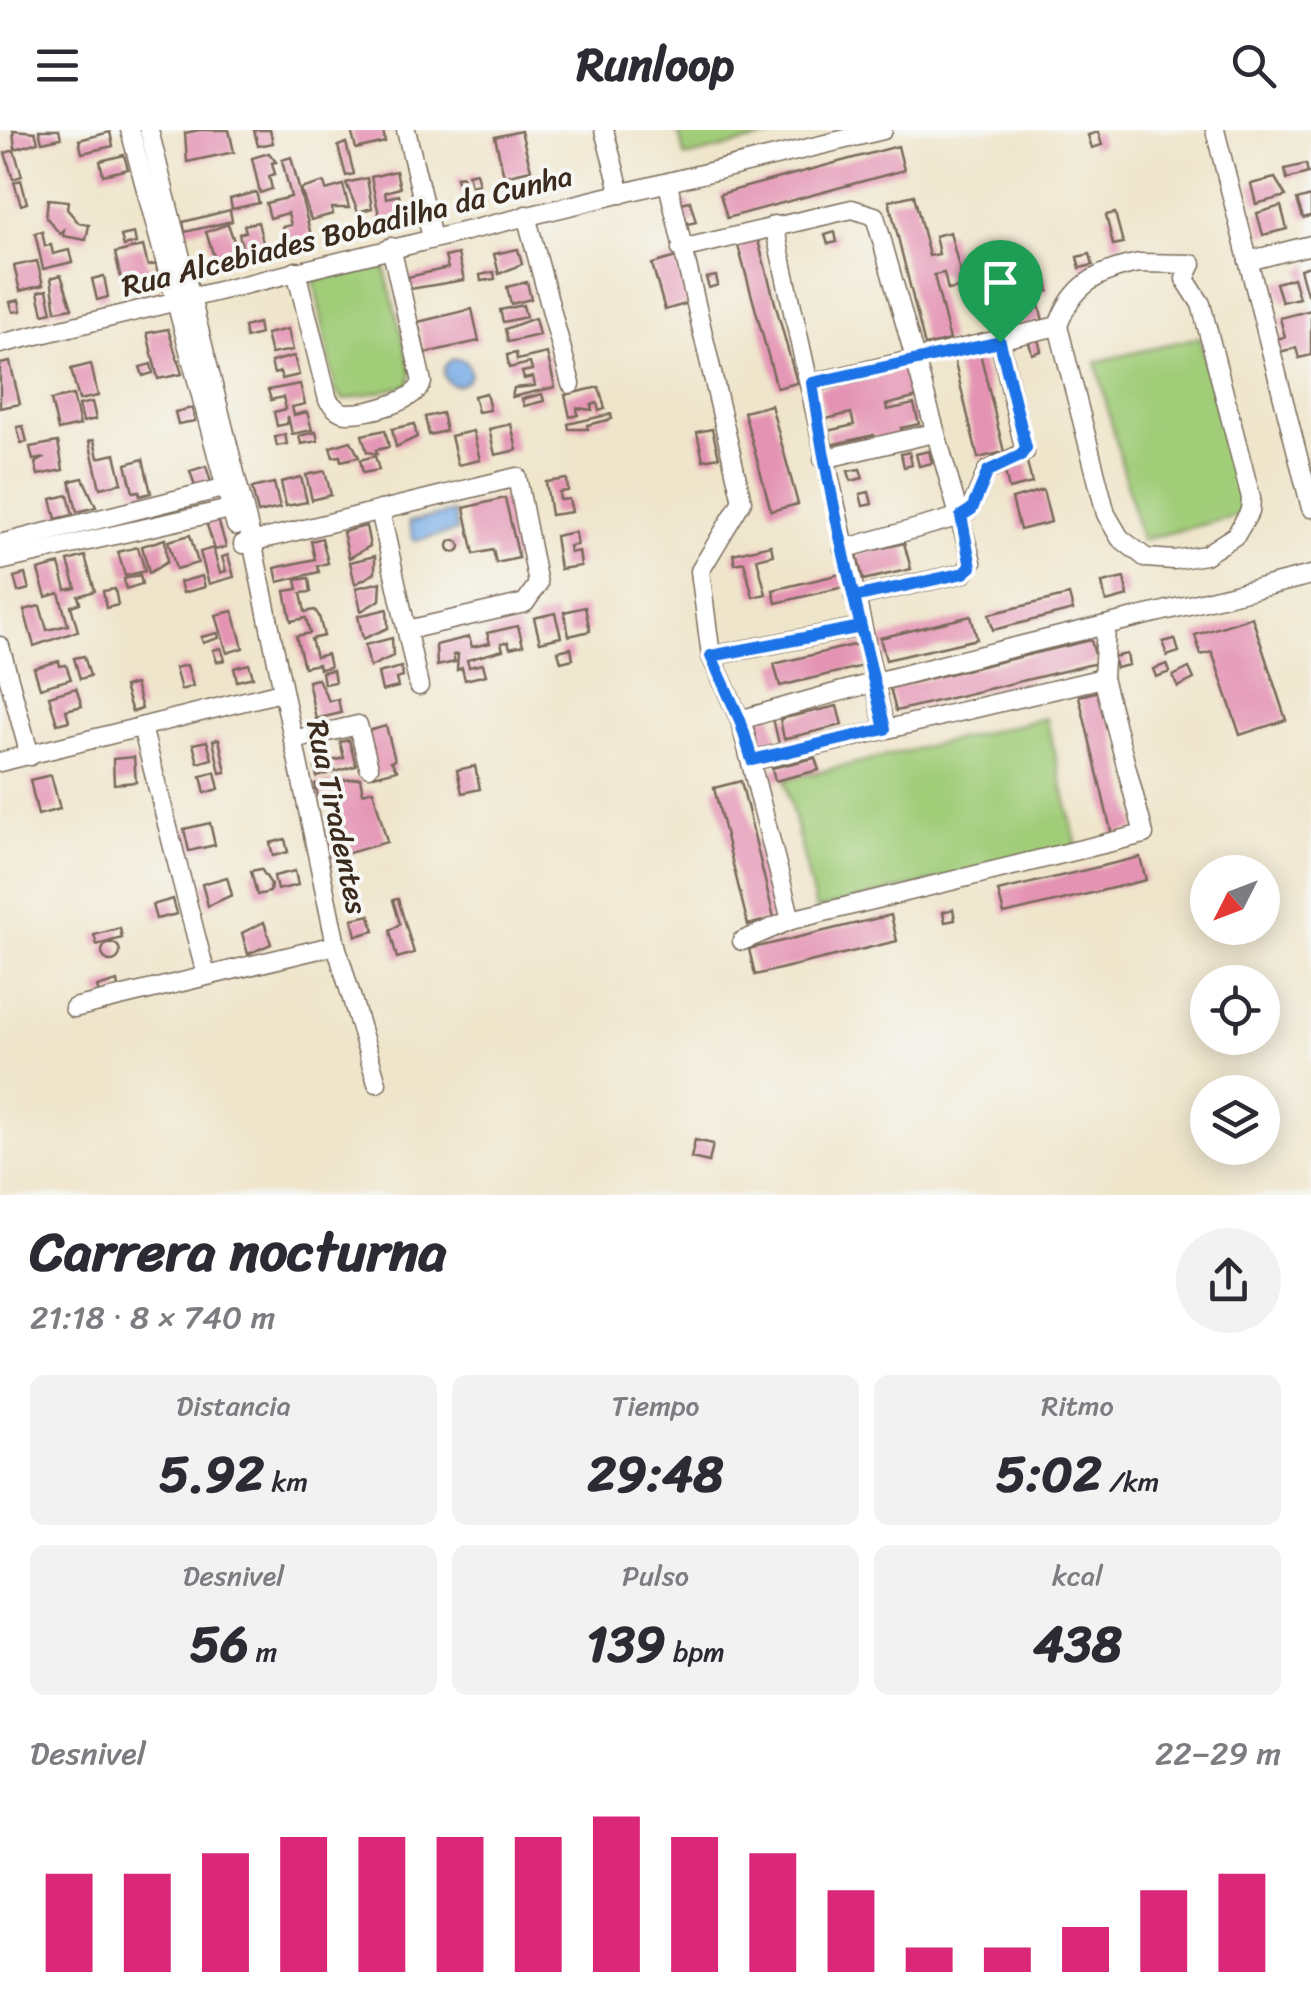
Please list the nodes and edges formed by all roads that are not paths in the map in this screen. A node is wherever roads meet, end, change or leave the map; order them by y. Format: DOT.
graph roads {
  1 [pos="130,130"];
  2 [pos="149,130"];
  3 [pos="406,130"];
  4 [pos="604,130"];
  5 [pos="883,130"];
  6 [pos="1215,130"];
  7 [pos="668,184"];
  8 [pos="621,194"];
  9 [pos="526,215"];
  10 [pos="774,225"];
  11 [pos="432,238"];
  12 [pos="1311,245"];
  13 [pos="390,247"];
  14 [pos="681,249"];
  15 [pos="1248,261"];
  16 [pos="296,271"];
  17 [pos="184,299"];
  18 [pos="1058,326"];
  19 [pos="1000,342"];
  20 [pos="0,344"];
  21 [pos="912,358"];
  22 [pos="812,383"];
  23 [pos="571,384"];
  24 [pos="934,433"];
  25 [pos="823,459"];
  26 [pos="1306,467"];
  27 [pos="230,486"];
  28 [pos="236,507"];
  29 [pos="1311,508"];
  30 [pos="380,510"];
  31 [pos="961,516"];
  32 [pos="247,543"];
  33 [pos="0,544"];
  34 [pos="843,548"];
  35 [pos="0,560"];
  36 [pos="1311,575"];
  37 [pos="854,597"];
  38 [pos="861,627"];
  39 [pos="1106,627"];
  40 [pos="407,630"];
  41 [pos="0,646"];
  42 [pos="711,656"];
  43 [pos="1103,678"];
  44 [pos="876,680"];
  45 [pos="419,686"];
  46 [pos="282,692"];
  47 [pos="740,720"];
  48 [pos="142,727"];
  49 [pos="885,729"];
  50 [pos="292,740"];
  51 [pos="30,756"];
  52 [pos="752,760"];
  53 [pos="0,762"];
  54 [pos="370,767"];
  55 [pos="790,920"];
  56 [pos="742,941"];
  57 [pos="336,945"];
  58 [pos="206,975"];
  59 [pos="74,1008"];
  60 [pos="376,1082"];
  1 -- 17 [label="street, Rua Tiradentes"];
  2 -- 17 [label="street, Rua Tiradentes"];
  3 -- 11 [label="street"];
  4 -- 8 [label="street"];
  5 -- 7 [label="street, Rua Alcebiades Bobadilha da Cunha"];
  6 -- 15 [label="street"];
  7 -- 8 [label="street, Rua Alcebiades Bobadilha da Cunha"];
  7 -- 14 [label="street"];
  8 -- 9 [label="street, Rua Alcebiades Bobadilha da Cunha"];
  9 -- 11 [label="street, Rua Alcebiades Bobadilha da Cunha"];
  9 -- 23 [label="street"];
  10 -- 14 [label="street"];
  10 -- 21 [label="street"];
  10 -- 22 [label="street"];
  11 -- 13 [label="street, Rua Alcebiades Bobadilha da Cunha"];
  12 -- 15 [label="street"];
  13 -- 16 [label="street, Rua Alcebiades Bobadilha da Cunha"];
  13 -- 16 [label="street"];
  14 -- 42 [label="street"];
  15 -- 26 [label="street"];
  16 -- 17 [label="street, Rua Alcebiades Bobadilha da Cunha"];
  17 -- 20 [label="street, Rua Alcebiades Bobadilha da Cunha"];
  17 -- 27 [label="street, Rua Tiradentes"];
  18 -- 18 [label="street"];
  18 -- 19 [label="street"];
  19 -- 21 [label="street"];
  19 -- 31 [label="street"];
  21 -- 22 [label="street"];
  21 -- 24 [label="street"];
  22 -- 25 [label="street"];
  24 -- 25 [label="street"];
  24 -- 31 [label="street"];
  25 -- 34 [label="street"];
  26 -- 29 [label="street"];
  27 -- 28 [label="street, Rua Tiradentes"];
  27 -- 33 [label="street"];
  28 -- 32 [label="street, Rua Tiradentes"];
  28 -- 35 [label="street"];
  30 -- 32 [label="street"];
  30 -- 40 [label="street"];
  30 -- 40 [label="street"];
  31 -- 34 [label="street"];
  31 -- 37 [label="street"];
  32 -- 46 [label="street, Rua Tiradentes"];
  34 -- 37 [label="street"];
  36 -- 39 [label="street"];
  37 -- 38 [label="street"];
  38 -- 42 [label="street"];
  38 -- 44 [label="street"];
  39 -- 43 [label="street"];
  39 -- 44 [label="street"];
  40 -- 45 [label="street"];
  41 -- 51 [label="street"];
  42 -- 47 [label="street"];
  43 -- 49 [label="street"];
  43 -- 55 [label="street"];
  44 -- 47 [label="street"];
  44 -- 49 [label="street"];
  46 -- 48 [label="street"];
  46 -- 50 [label="street, Rua Tiradentes"];
  47 -- 52 [label="street"];
  48 -- 51 [label="street"];
  48 -- 58 [label="street"];
  49 -- 52 [label="street"];
  50 -- 54 [label="street"];
  50 -- 57 [label="street, Rua Tiradentes"];
  51 -- 53 [label="street"];
  52 -- 55 [label="street"];
  55 -- 56 [label="street"];
  57 -- 58 [label="street"];
  57 -- 60 [label="street, Rua Tiradentes"];
  58 -- 59 [label="street"];
}
